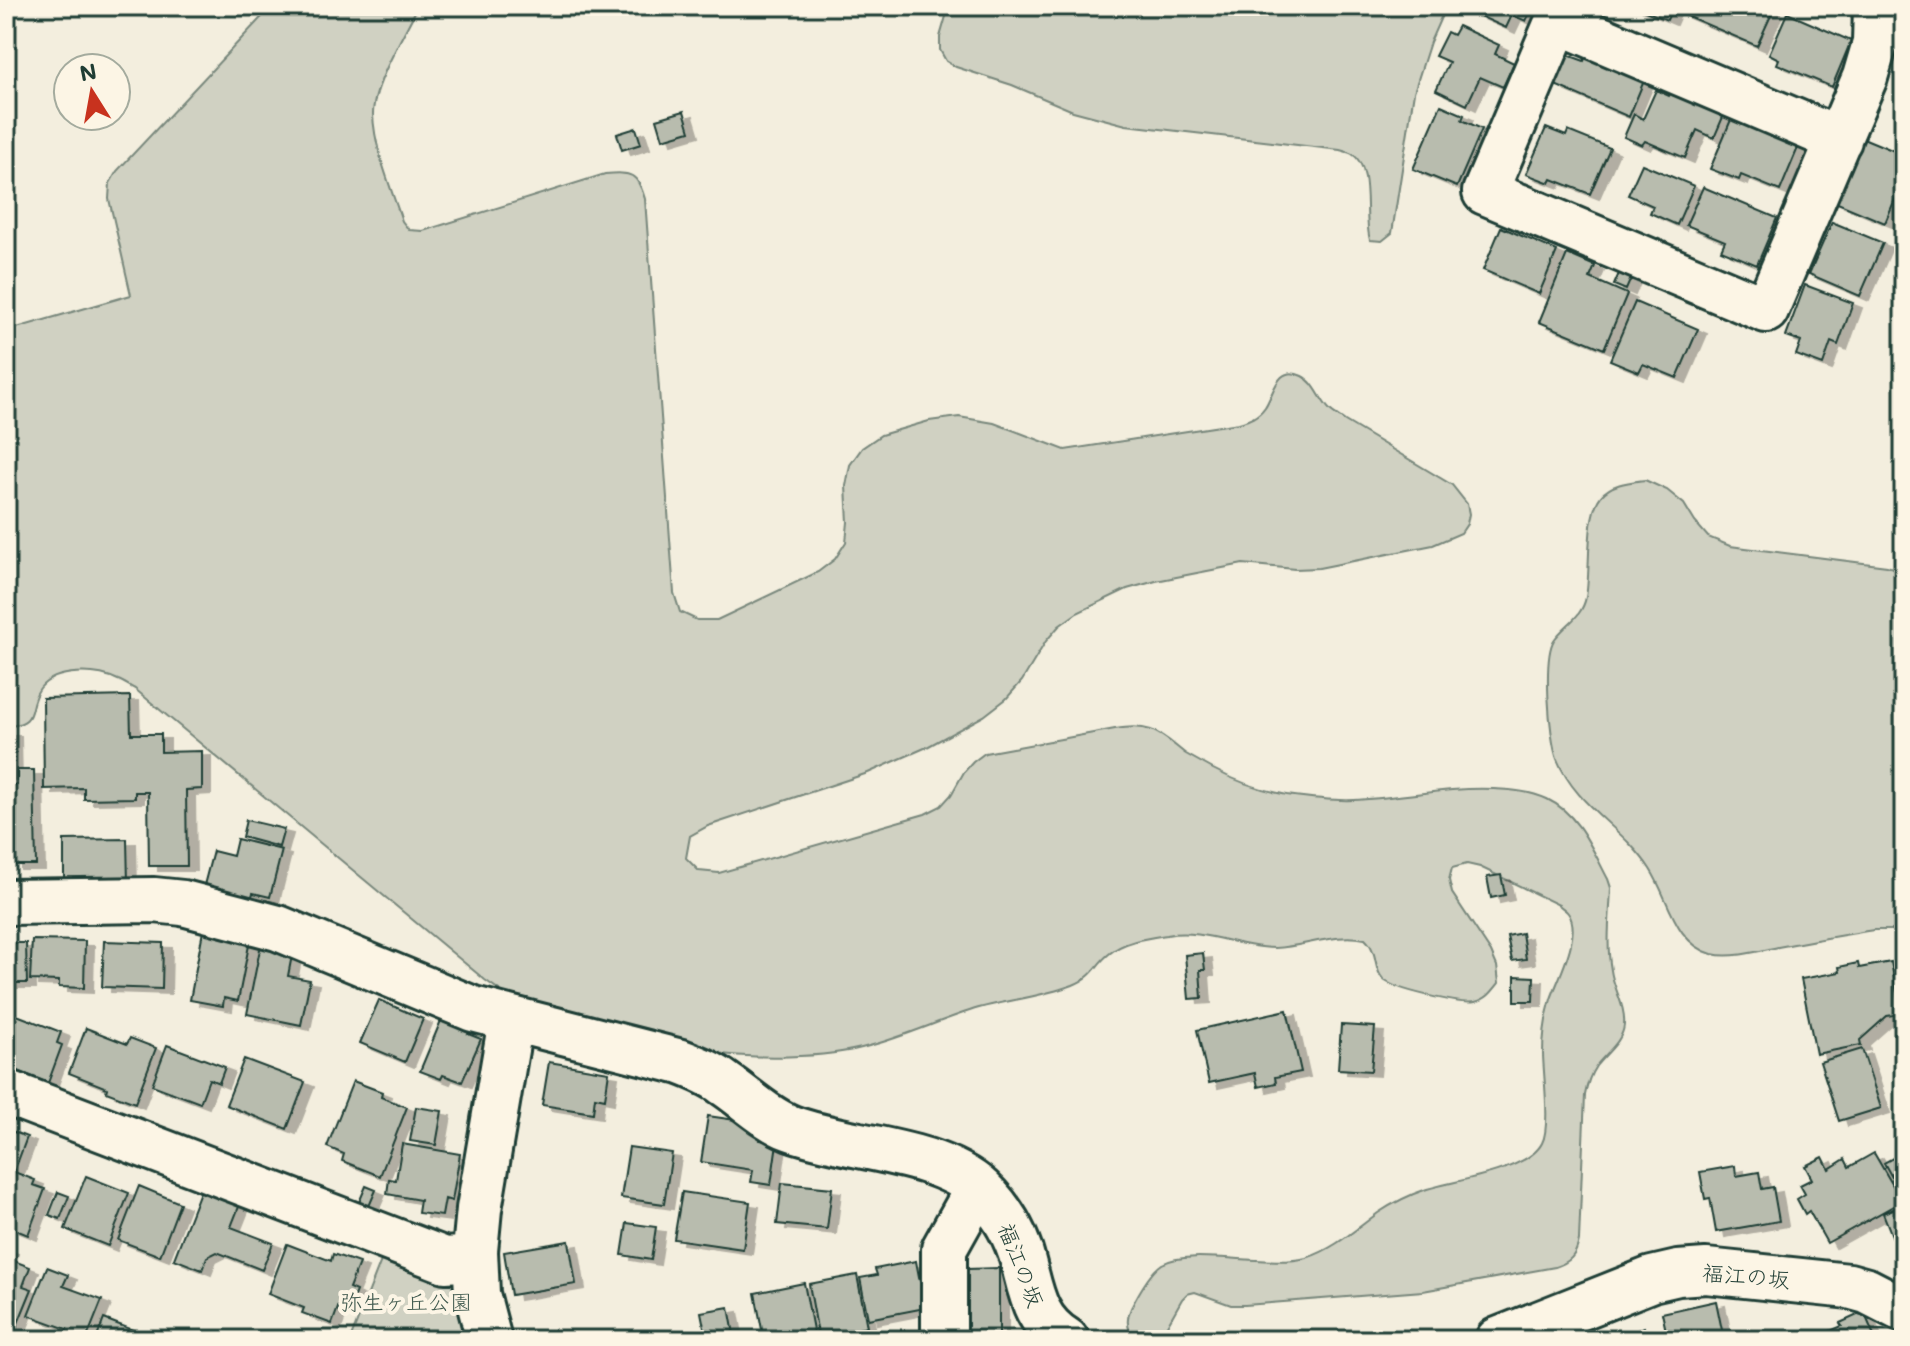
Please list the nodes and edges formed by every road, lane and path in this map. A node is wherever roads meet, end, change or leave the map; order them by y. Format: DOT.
graph roads {
  1 [pos="1876,6"];
  2 [pos="1561,14"];
  3 [pos="1839,140"];
  4 [pos="6,902"];
  5 [pos="511,1020"];
  6 [pos="6,1092"];
  7 [pos="978,1188"];
  8 [pos="475,1258"];
  9 [pos="1904,1310"];
  10 [pos="489,1340"];
  11 [pos="944,1340"];
  12 [pos="1066,1340"];
  13 [pos="1498,1340"];
  1 -- 3 [label="street"];
  2 -- 3 [label="street"];
  2 -- 3 [label="street"];
  4 -- 5 [label="street, 福江の坂"];
  5 -- 7 [label="street, 福江の坂"];
  5 -- 8 [label="street"];
  6 -- 8 [label="street"];
  7 -- 11 [label="street"];
  7 -- 12 [label="street, 福江の坂"];
  8 -- 10 [label="street"];
  9 -- 13 [label="street, 福江の坂"];
}
